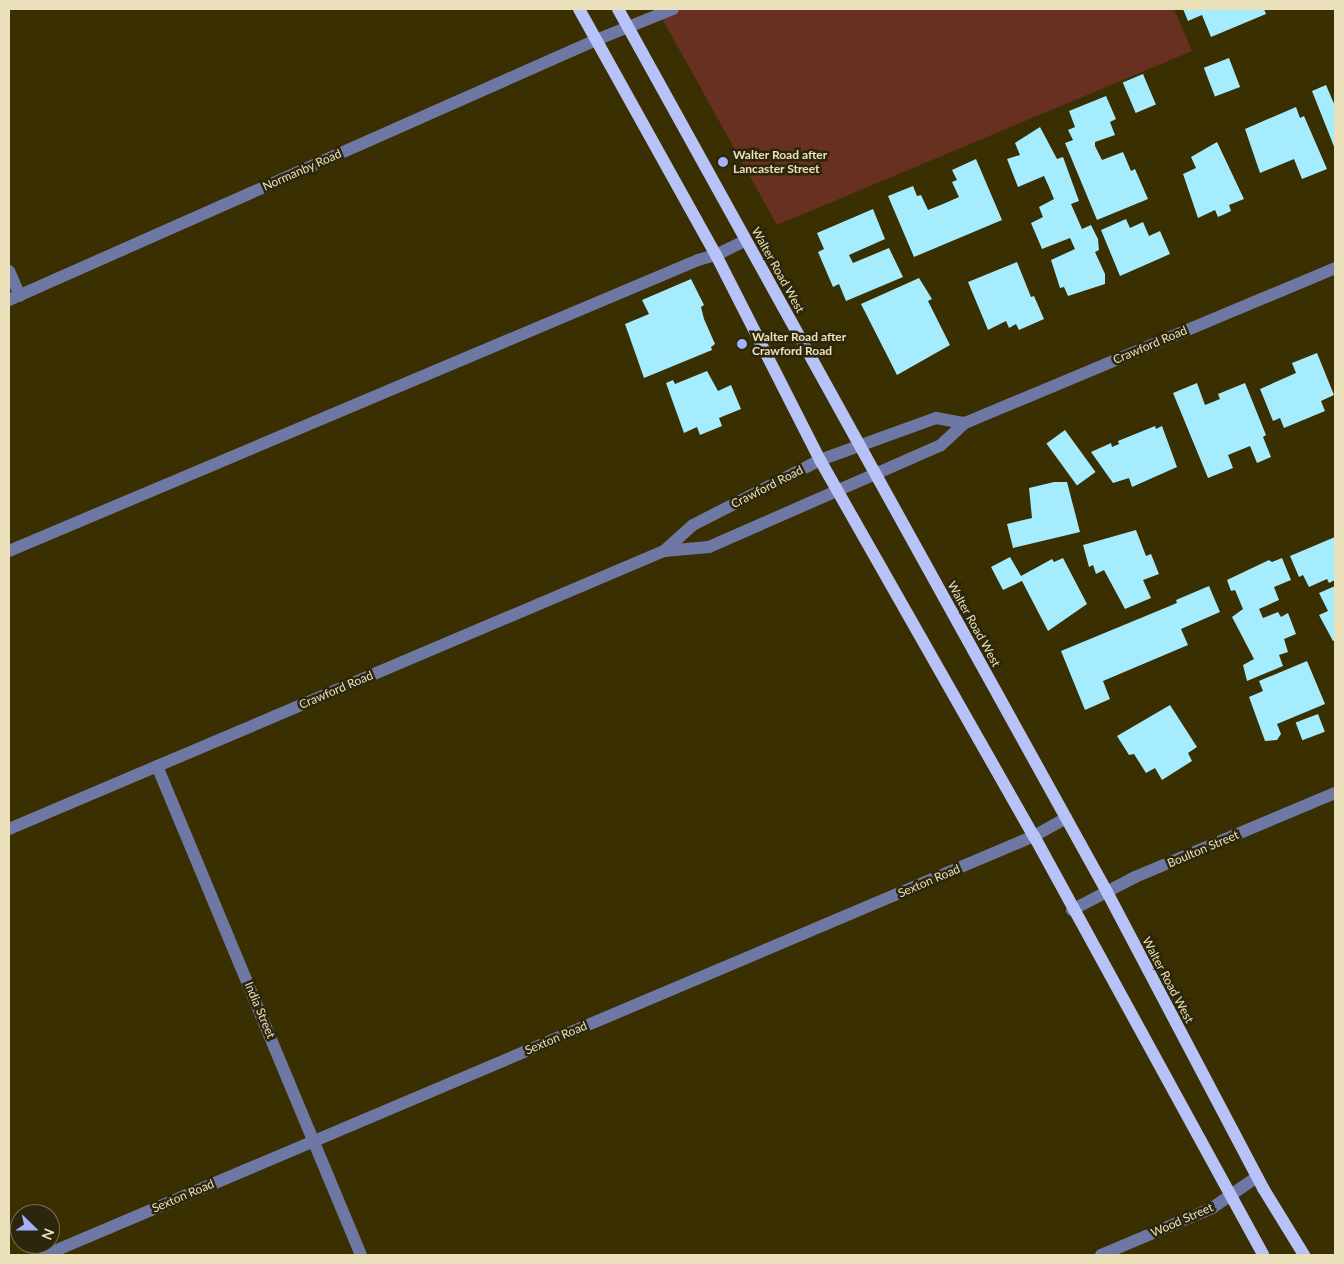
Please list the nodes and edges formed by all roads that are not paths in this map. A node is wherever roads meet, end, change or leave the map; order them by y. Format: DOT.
graph roads {
  1 [pos="579,9"];
  2 [pos="618,9"];
  3 [pos="673,9"];
  4 [pos="628,26"];
  5 [pos="596,40"];
  6 [pos="745,241"];
  7 [pos="716,256"];
  8 [pos="1335,268"];
  9 [pos="9,272"];
  10 [pos="14,298"];
  11 [pos="965,423"];
  12 [pos="858,444"];
  13 [pos="820,460"];
  14 [pos="875,476"];
  15 [pos="837,490"];
  16 [pos="9,551"];
  17 [pos="664,551"];
  18 [pos="157,766"];
  19 [pos="1335,793"];
  20 [pos="1066,818"];
  21 [pos="9,829"];
  22 [pos="1034,836"];
  23 [pos="1107,892"];
  24 [pos="1072,910"];
  25 [pos="315,1140"];
  26 [pos="1257,1177"];
  27 [pos="1230,1196"];
  28 [pos="45,1255"];
  29 [pos="361,1255"];
  30 [pos="1102,1255"];
  31 [pos="1263,1255"];
  32 [pos="1304,1255"];
  1 -- 5 [label="main road"];
  2 -- 4 [label="main road, Walter Road West"];
  3 -- 4 [label="street, Normanby Road"];
  4 -- 5 [label="street, Normanby Road"];
  4 -- 6 [label="main road, Walter Road West"];
  5 -- 7 [label="main road"];
  5 -- 10 [label="street, Normanby Road"];
  6 -- 7 [label="street"];
  6 -- 12 [label="main road, Walter Road West"];
  7 -- 13 [label="main road"];
  7 -- 16 [label="street"];
  8 -- 11 [label="street, Crawford Road"];
  9 -- 10 [label="street"];
  11 -- 12 [label="street, Crawford Road"];
  11 -- 14 [label="street, Crawford Road"];
  12 -- 13 [label="street, Crawford Road"];
  12 -- 14 [label="main road, Walter Road West"];
  13 -- 15 [label="main road"];
  13 -- 17 [label="street, Crawford Road"];
  14 -- 15 [label="street, Crawford Road"];
  14 -- 20 [label="main road, Walter Road West"];
  15 -- 17 [label="street, Crawford Road"];
  15 -- 22 [label="main road"];
  17 -- 18 [label="street, Crawford Road"];
  18 -- 21 [label="street, Crawford Road"];
  18 -- 25 [label="street, India Street"];
  19 -- 23 [label="street, Boulton Street"];
  20 -- 22 [label="street, Sexton Road"];
  20 -- 23 [label="main road, Walter Road West"];
  22 -- 24 [label="main road"];
  22 -- 25 [label="street, Sexton Road"];
  23 -- 24 [label="street, Boulton Street"];
  23 -- 26 [label="main road, Walter Road West"];
  24 -- 27 [label="main road"];
  25 -- 28 [label="street, Sexton Road"];
  25 -- 29 [label="street, India Street"];
  26 -- 27 [label="street, Wood Street"];
  26 -- 32 [label="main road, Walter Road West"];
  27 -- 30 [label="street, Wood Street"];
  27 -- 31 [label="main road"];
}
